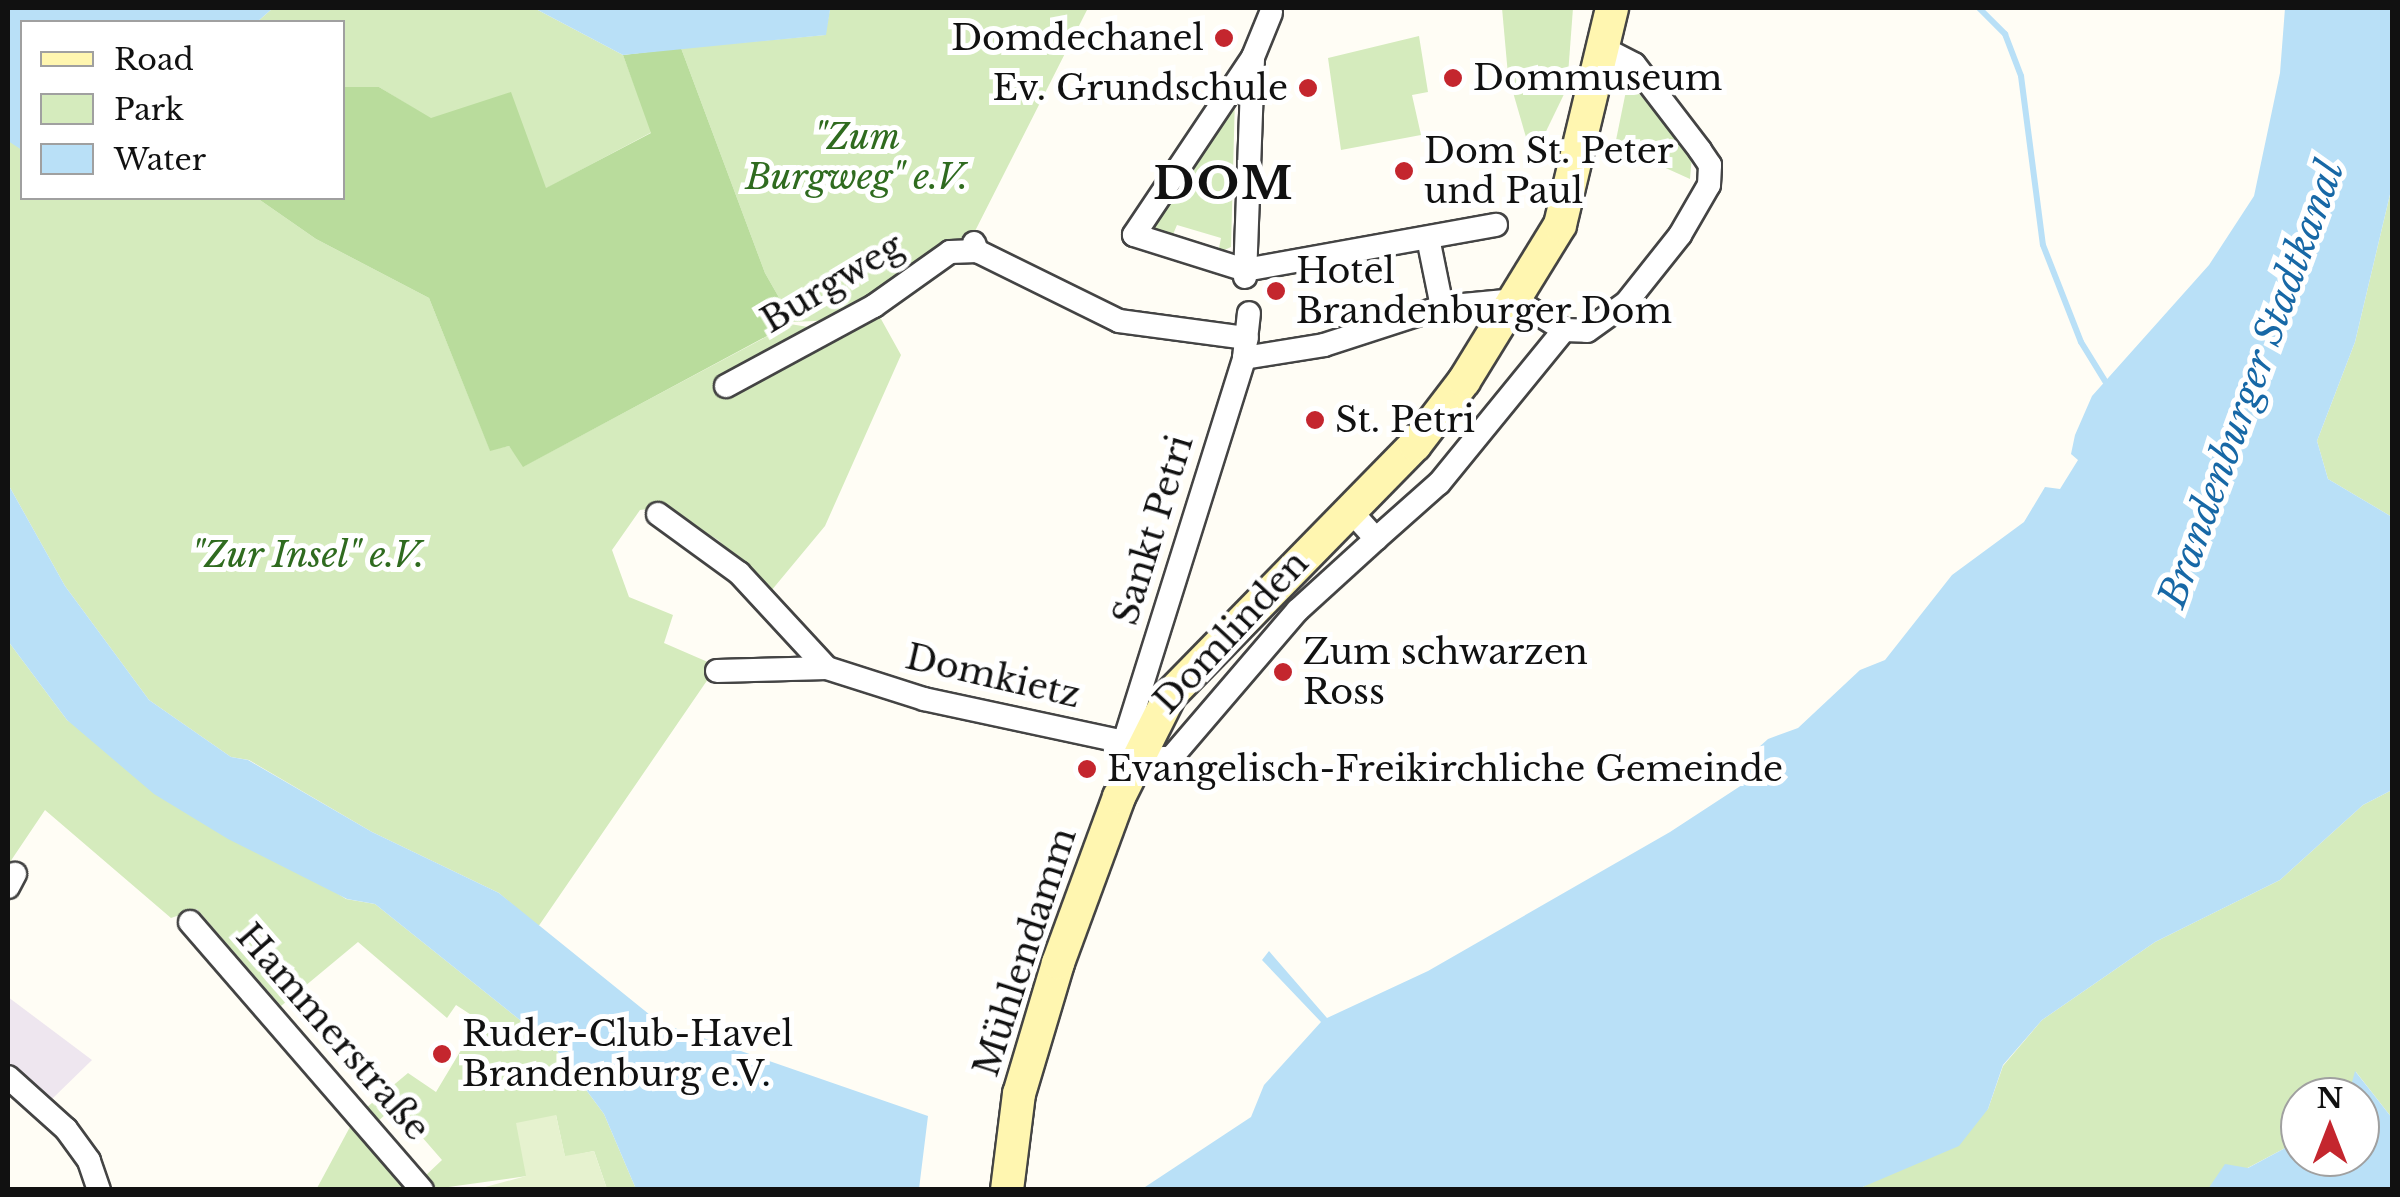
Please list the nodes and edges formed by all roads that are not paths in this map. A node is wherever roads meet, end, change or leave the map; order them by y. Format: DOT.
graph roads {
  1 [pos="1612,8"];
  2 [pos="1271,13"];
  3 [pos="1607,50"];
  4 [pos="1253,57"];
  5 [pos="1496,224"];
  6 [pos="1428,238"];
  7 [pos="1245,273"];
  8 [pos="1516,300"];
  9 [pos="1442,308"];
  10 [pos="1249,313"];
  11 [pos="1564,330"];
  12 [pos="1246,348"];
  13 [pos="726,386"];
  14 [pos="1352,512"];
  15 [pos="658,514"];
  16 [pos="1376,539"];
  17 [pos="827,668"];
  18 [pos="717,671"];
  19 [pos="1136,749"];
  20 [pos="190,922"];
  21 [pos="8,1077"];
  22 [pos="100,1190"];
  23 [pos="422,1190"];
  24 [pos="1007,1190"];
  1 -- 3 [label="street, Domlinden"];
  2 -- 4 [label="street"];
  3 -- 8 [label="street, Domlinden"];
  3 -- 11 [label="street"];
  4 -- 7 [label="street"];
  4 -- 7 [label="street"];
  5 -- 6 [label="street"];
  6 -- 7 [label="street"];
  6 -- 9 [label="street"];
  8 -- 9 [label="street, Burgweg"];
  8 -- 11 [label="street"];
  8 -- 14 [label="street, Domlinden"];
  9 -- 12 [label="street, Burgweg"];
  10 -- 12 [label="street, Sankt Petri"];
  11 -- 16 [label="street, Domlinden"];
  12 -- 13 [label="street, Burgweg"];
  12 -- 19 [label="street, Sankt Petri"];
  14 -- 16 [label="street"];
  14 -- 19 [label="street, Domlinden"];
  15 -- 17 [label="street, Domkietz"];
  16 -- 19 [label="street, Domlinden"];
  17 -- 18 [label="street, Domkietz"];
  17 -- 19 [label="street, Domkietz"];
  19 -- 24 [label="street, Mühlendamm"];
  20 -- 23 [label="street, Hammerstraße"];
  21 -- 22 [label="street"];
}
